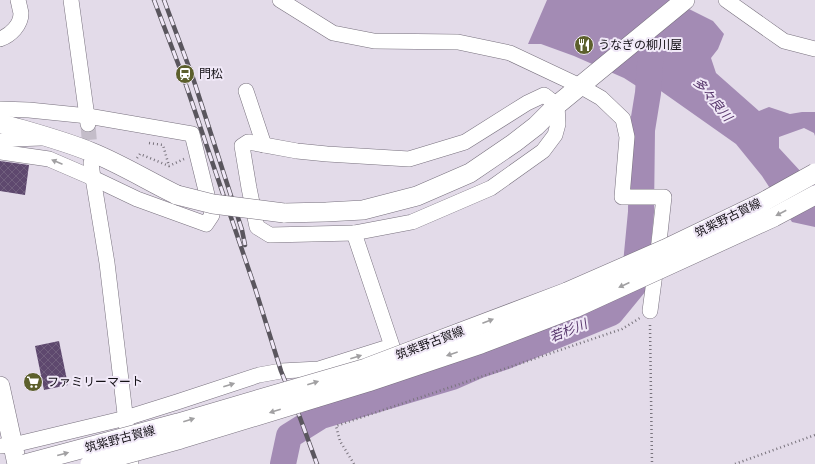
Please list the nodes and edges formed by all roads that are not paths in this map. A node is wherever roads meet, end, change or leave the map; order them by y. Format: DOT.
graph roads {
  1 [pos="18,0"];
  2 [pos="71,0"];
  3 [pos="280,0"];
  4 [pos="726,0"];
  5 [pos="683,2"];
  6 [pos="0,39"];
  7 [pos="815,49"];
  8 [pos="585,82"];
  9 [pos="246,91"];
  10 [pos="557,105"];
  11 [pos="0,109"];
  12 [pos="88,120"];
  13 [pos="0,123"];
  14 [pos="52,138"];
  15 [pos="0,141"];
  16 [pos="264,146"];
  17 [pos="0,152"];
  18 [pos="92,170"];
  19 [pos="815,173"];
  20 [pos="815,195"];
  21 [pos="354,233"];
  22 [pos="650,311"];
  23 [pos="0,386"];
  24 [pos="126,418"];
  25 [pos="7,445"];
  26 [pos="17,464"];
  27 [pos="25,464"];
  28 [pos="90,464"];
  29 [pos="132,464"];
  1 -- 6 [label="street"];
  2 -- 12 [label="street"];
  3 -- 8 [label="street"];
  4 -- 7 [label="street"];
  5 -- 8 [label="main road"];
  8 -- 10 [label="main road"];
  8 -- 22 [label="street"];
  9 -- 16 [label="street"];
  10 -- 14 [label="main road, bridge"];
  10 -- 16 [label="street"];
  10 -- 21 [label="street"];
  11 -- 12 [label="street"];
  12 -- 18 [label="street"];
  13 -- 14 [label="main road"];
  14 -- 15 [label="street"];
  16 -- 21 [label="street"];
  18 -- 17 [label="street, one-way"];
  18 -- 24 [label="street"];
  27 -- 19 [label="main road, 筑紫野古賀線, one-way, bridge"];
  20 -- 28 [label="main road, 筑紫野古賀線, one-way, bridge"];
  24 -- 21 [label="street, one-way"];
  23 -- 25 [label="main road"];
  24 -- 25 [label="street"];
  24 -- 29 [label="street"];
  25 -- 26 [label="main road"];
}
